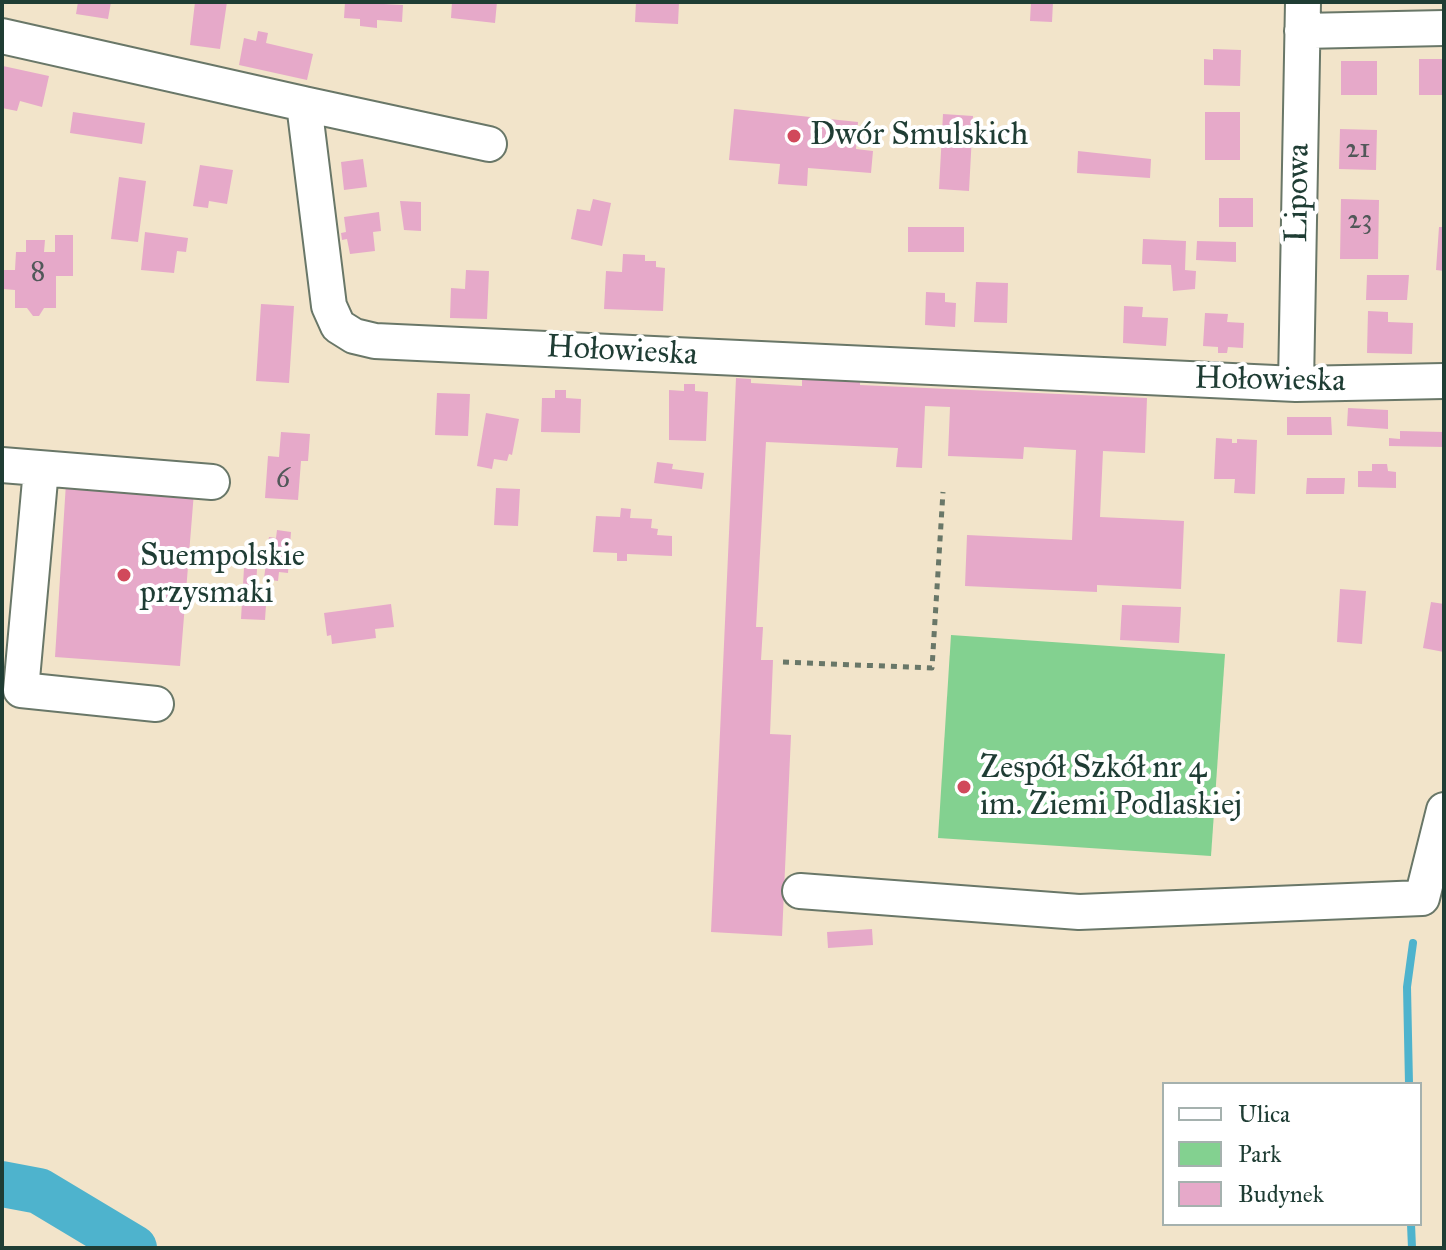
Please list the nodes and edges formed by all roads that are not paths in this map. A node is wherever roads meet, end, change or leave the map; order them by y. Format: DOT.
graph roads {
  1 [pos="1302,17"];
  2 [pos="1444,28"];
  3 [pos="2,36"];
  4 [pos="304,104"];
  5 [pos="489,144"];
  6 [pos="1444,381"];
  7 [pos="1296,384"];
  8 [pos="2,465"];
  9 [pos="41,469"];
  10 [pos="212,482"];
  11 [pos="156,704"];
  12 [pos="1444,810"];
  13 [pos="800,891"];
  1 -- 2 [label="street"];
  1 -- 7 [label="street, Lipowa"];
  3 -- 4 [label="street"];
  4 -- 5 [label="street"];
  4 -- 7 [label="street, Hołowieska"];
  6 -- 7 [label="street, Hołowieska"];
  8 -- 9 [label="street"];
  9 -- 10 [label="street"];
  9 -- 11 [label="street"];
  12 -- 13 [label="street"];
}
